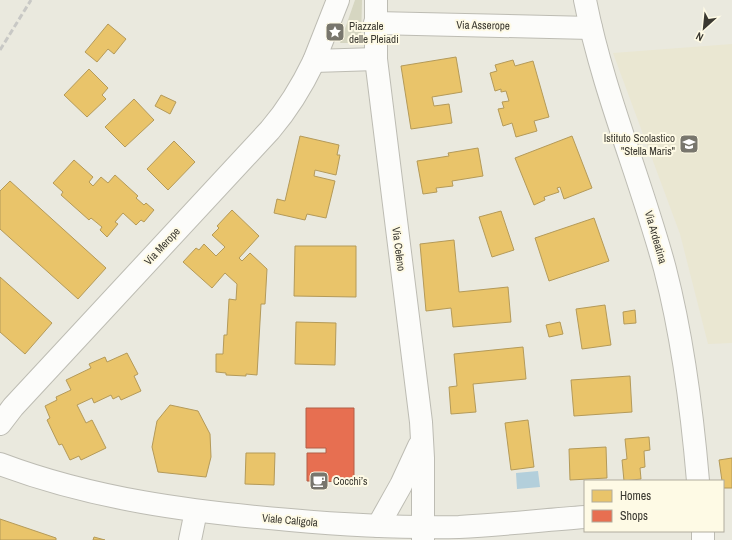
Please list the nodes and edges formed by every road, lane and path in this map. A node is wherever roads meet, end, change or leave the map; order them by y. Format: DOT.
graph roads {
  1 [pos="338,0"];
  2 [pos="376,0"];
  3 [pos="585,0"];
  4 [pos="375,23"];
  5 [pos="591,28"];
  6 [pos="376,58"];
  7 [pos="314,61"];
  8 [pos="0,424"];
  9 [pos="422,439"];
  10 [pos="0,464"];
  11 [pos="698,480"];
  12 [pos="196,511"];
  13 [pos="584,517"];
  14 [pos="378,526"];
  15 [pos="422,533"];
  16 [pos="190,540"];
  1 -- 7 [label="street"];
  2 -- 4 [label="street"];
  3 -- 5 [label="street, Via Ardeatina"];
  4 -- 5 [label="street, Via Asserope"];
  4 -- 6 [label="street"];
  5 -- 11 [label="street, Via Ardeatina"];
  6 -- 7 [label="street"];
  6 -- 9 [label="street, Via Celeno"];
  7 -- 8 [label="street, Via Merope"];
  9 -- 14 [label="street, Via Celeno"];
  9 -- 15 [label="street, Via Celeno"];
  10 -- 12 [label="street, Viale Caligola"];
  12 -- 14 [label="street, Viale Caligola"];
  12 -- 16 [label="street"];
  13 -- 15 [label="street, Viale Caligola"];
  14 -- 15 [label="street, Viale Caligola"];
}
